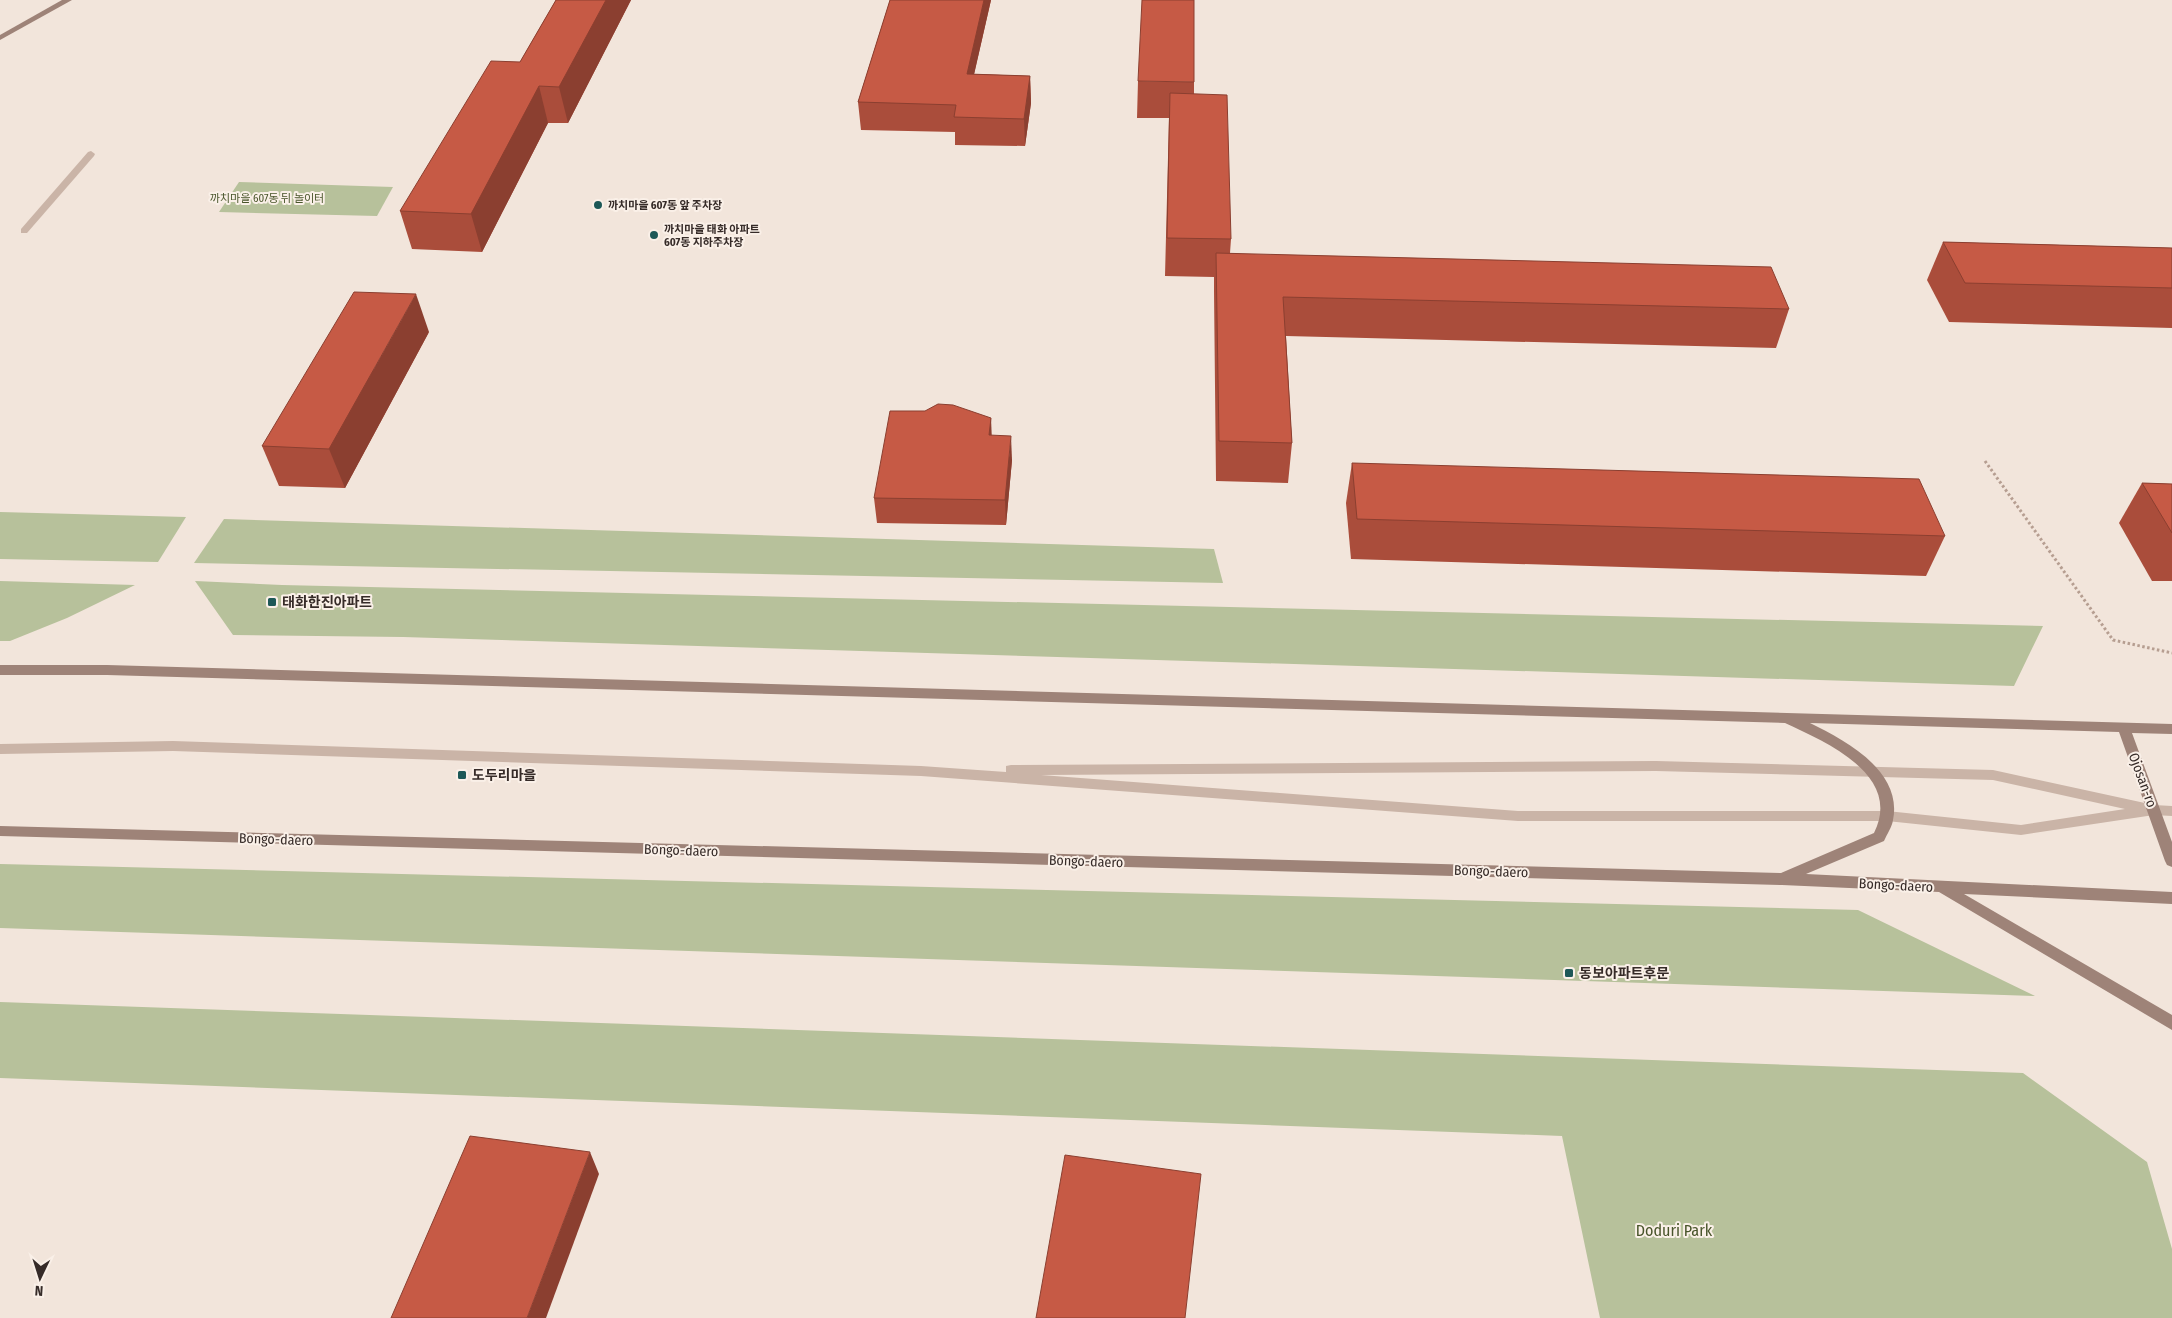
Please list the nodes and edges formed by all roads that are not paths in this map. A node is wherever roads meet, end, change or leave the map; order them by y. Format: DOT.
graph roads {
  1 [pos="68,0"];
  2 [pos="0,38"];
  3 [pos="91,154"];
  4 [pos="24,231"];
  5 [pos="0,670"];
  6 [pos="1786,717"];
  7 [pos="2124,728"];
  8 [pos="2172,729"];
  9 [pos="0,749"];
  10 [pos="921,771"];
  11 [pos="1874,772"];
  12 [pos="2154,810"];
  13 [pos="2172,811"];
  14 [pos="1887,816"];
  15 [pos="0,832"];
  16 [pos="2172,861"];
  17 [pos="1782,879"];
  18 [pos="1942,888"];
  19 [pos="2172,898"];
  20 [pos="2172,1023"];
  1 -- 2 [label="main road"];
  3 -- 4 [label="lane"];
  5 -- 6 [label="main road"];
  6 -- 7 [label="main road"];
  6 -- 11 [label="main road"];
  7 -- 8 [label="main road"];
  7 -- 12 [label="main road, Ojosan-ro"];
  9 -- 10 [label="lane"];
  10 -- 11 [label="lane"];
  10 -- 14 [label="lane"];
  11 -- 12 [label="lane"];
  11 -- 14 [label="main road"];
  12 -- 13 [label="lane"];
  12 -- 14 [label="lane"];
  12 -- 16 [label="main road, Ojosan-ro"];
  14 -- 17 [label="main road"];
  15 -- 17 [label="main road, Bongo-daero"];
  17 -- 18 [label="main road, Bongo-daero"];
  18 -- 19 [label="main road, Bongo-daero"];
  18 -- 20 [label="main road"];
}
